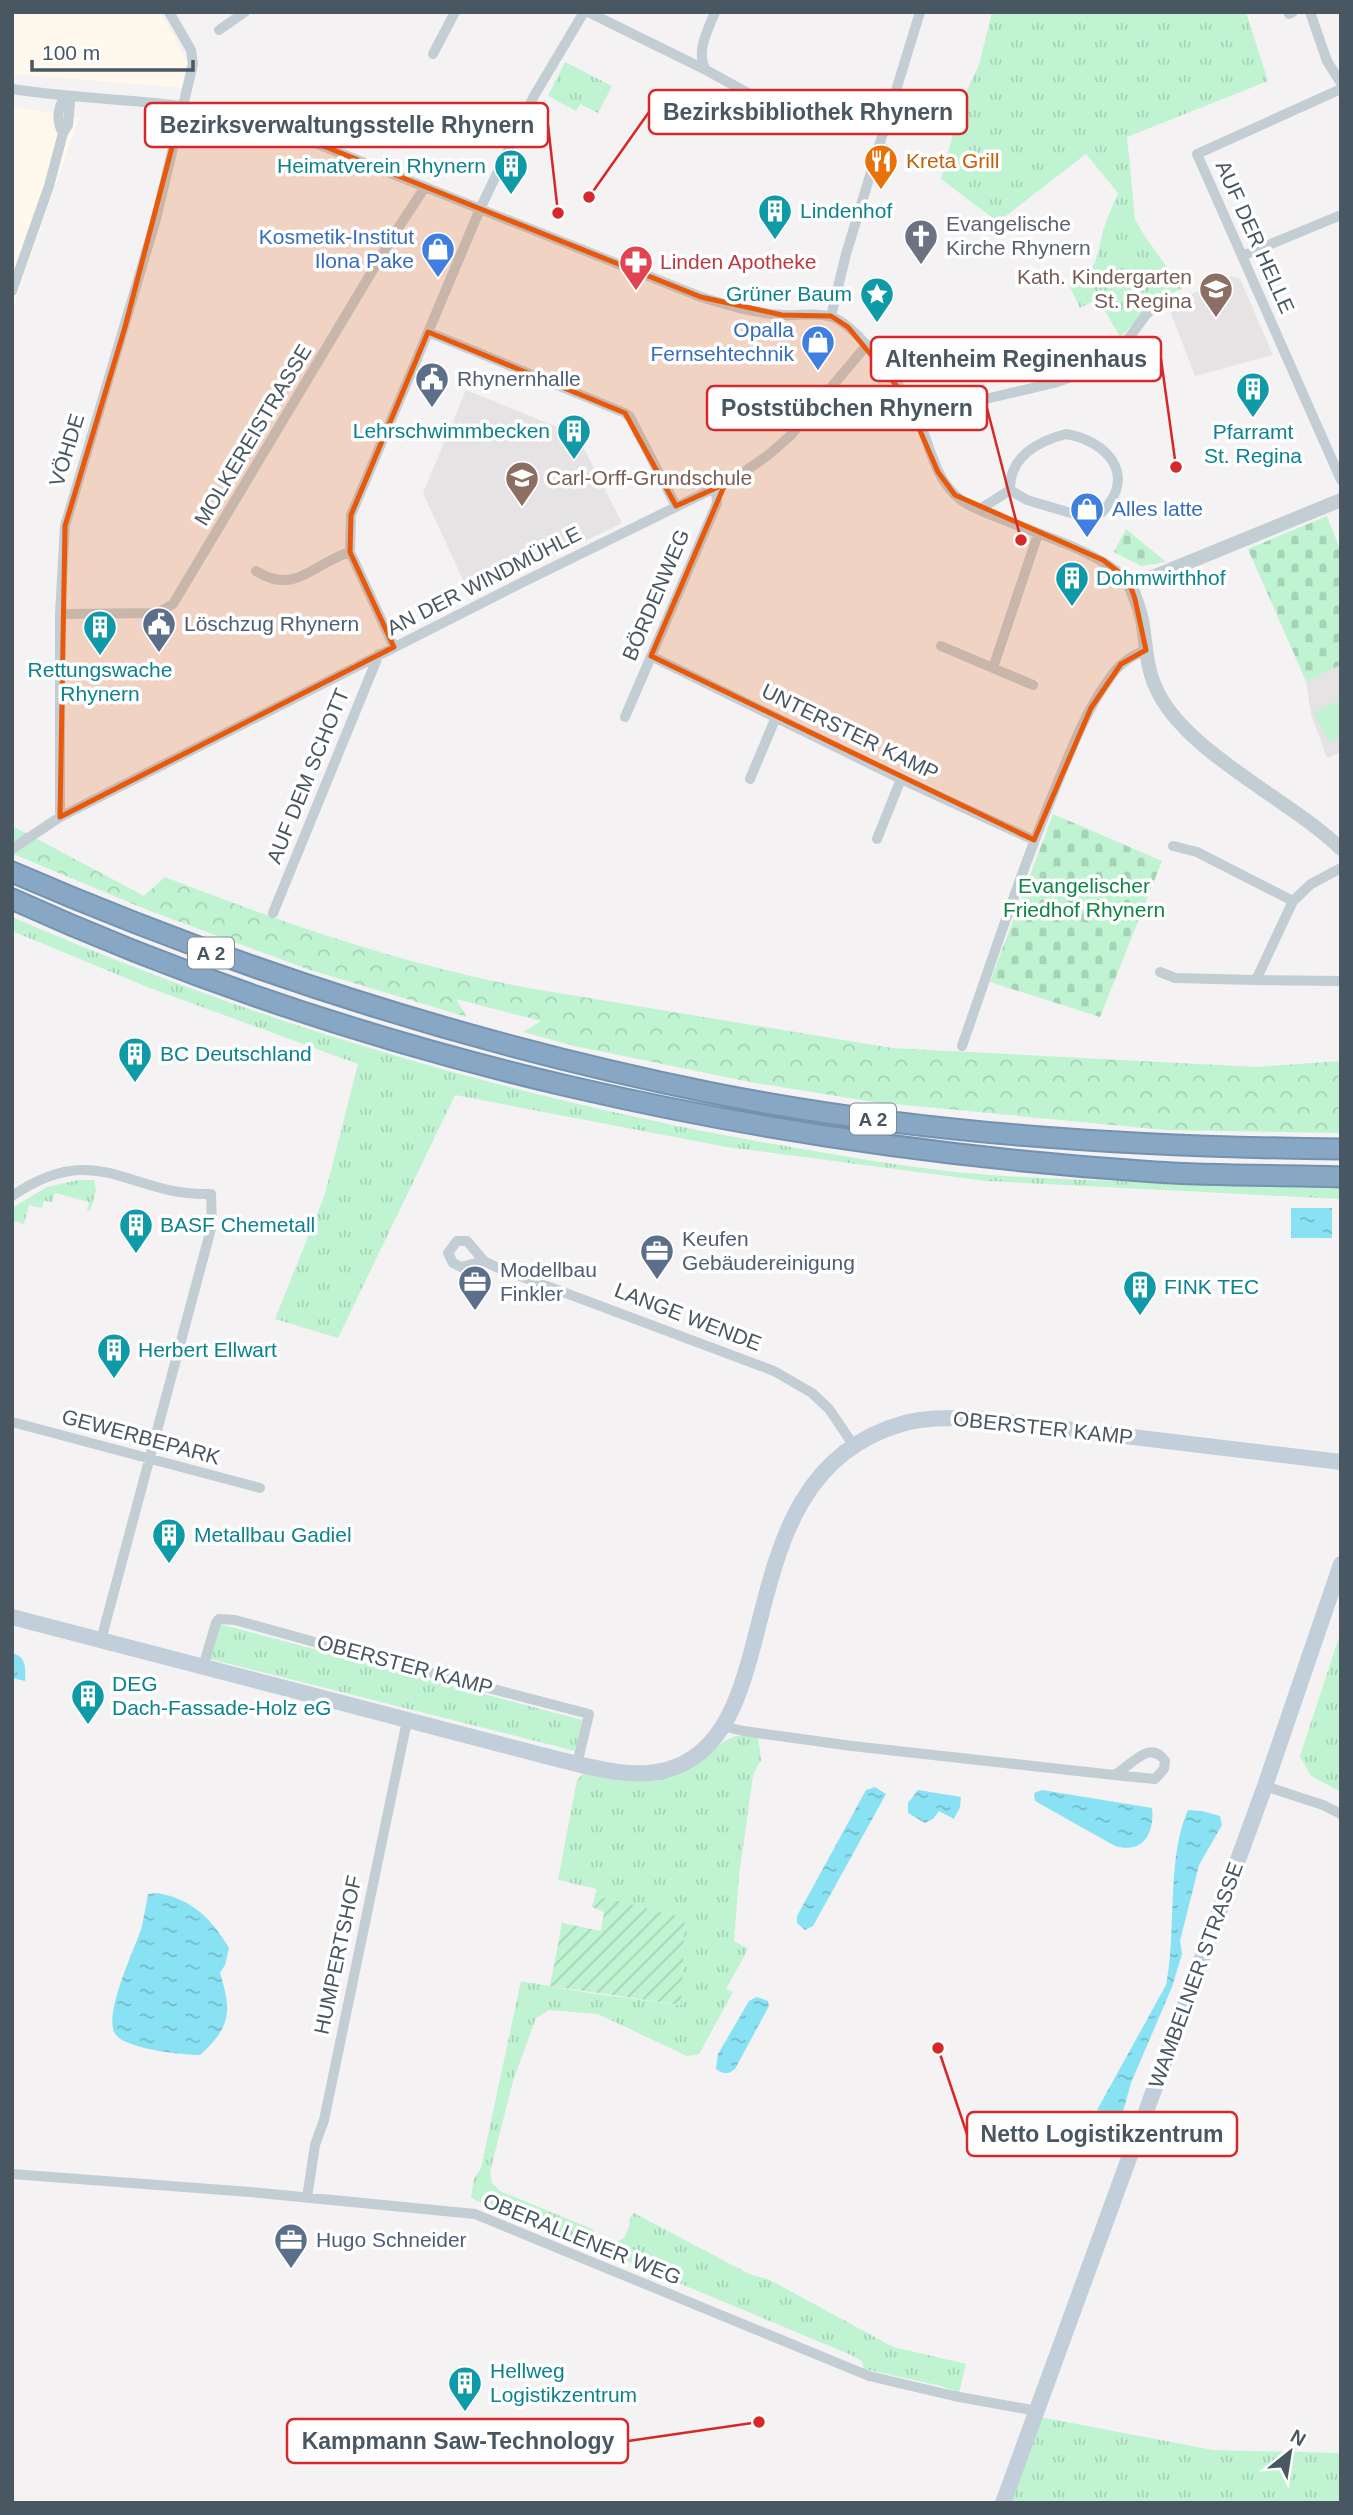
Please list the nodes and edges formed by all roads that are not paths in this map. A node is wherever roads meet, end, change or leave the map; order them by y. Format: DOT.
graph roads {
  1 [pos="169,12"];
  2 [pos="245,12"];
  3 [pos="455,12"];
  4 [pos="586,12"];
  5 [pos="715,12"];
  6 [pos="920,12"];
  7 [pos="1310,12"];
  8 [pos="219,30"];
  9 [pos="433,54"];
  10 [pos="706,70"];
  11 [pos="1341,83"];
  12 [pos="12,89"];
  13 [pos="1341,89"];
  14 [pos="66,96"];
  15 [pos="766,103"];
  16 [pos="183,105"];
  17 [pos="425,187"];
  18 [pos="480,209"];
  19 [pos="1341,215"];
  20 [pos="1242,256"];
  21 [pos="12,291"];
  22 [pos="1165,303"];
  23 [pos="831,316"];
  24 [pos="428,332"];
  25 [pos="866,346"];
  26 [pos="917,415"];
  27 [pos="1341,480"];
  28 [pos="716,488"];
  29 [pos="1010,490"];
  30 [pos="1341,500"];
  31 [pos="676,506"];
  32 [pos="982,511"];
  33 [pos="1038,534"];
  34 [pos="350,552"];
  35 [pos="256,571"];
  36 [pos="1128,579"];
  37 [pos="60,614"];
  38 [pos="941,646"];
  39 [pos="394,647"];
  40 [pos="1146,650"];
  41 [pos="379,654"];
  42 [pos="651,656"];
  43 [pos="993,668"];
  44 [pos="1033,685"];
  45 [pos="625,717"];
  46 [pos="776,717"];
  47 [pos="751,779"];
  48 [pos="901,779"];
  49 [pos="60,817"];
  50 [pos="877,839"];
  51 [pos="1034,840"];
  52 [pos="1173,846"];
  53 [pos="12,849"];
  54 [pos="1341,849"];
  55 [pos="1341,868"];
  56 [pos="12,872"];
  57 [pos="12,900"];
  58 [pos="1293,901"];
  59 [pos="273,913"];
  60 [pos="1160,972"];
  61 [pos="1256,980"];
  62 [pos="1341,981"];
  63 [pos="962,1046"];
  64 [pos="1341,1149"];
  65 [pos="1341,1177"];
  66 [pos="12,1196"];
  67 [pos="484,1261"];
  68 [pos="12,1422"];
  69 [pos="854,1446"];
  70 [pos="149,1459"];
  71 [pos="1341,1462"];
  72 [pos="260,1488"];
  73 [pos="1341,1564"];
  74 [pos="12,1617"];
  75 [pos="102,1640"];
  76 [pos="203,1667"];
  77 [pos="407,1721"];
  78 [pos="723,1726"];
  79 [pos="577,1764"];
  80 [pos="1114,1775"];
  81 [pos="1265,1786"];
  82 [pos="1341,1814"];
  83 [pos="12,2174"];
  84 [pos="307,2198"];
  85 [pos="1037,2411"];
  86 [pos="1003,2503"];
  1 -- 16 [label="street, VÖHDE"];
  2 -- 8 [label="street"];
  3 -- 9 [label="street"];
  4 -- 10 [label="street"];
  4 -- 18 [label="street"];
  5 -- 10 [label="street"];
  6 -- 23 [label="street"];
  7 -- 11 [label="street"];
  10 -- 15 [label="street"];
  12 -- 14 [label="street"];
  13 -- 20 [label="street, AUF DER HELLE"];
  14 -- 16 [label="street"];
  14 -- 21 [label="street"];
  16 -- 17 [label="street"];
  16 -- 37 [label="street, VÖHDE"];
  17 -- 18 [label="street"];
  17 -- 37 [label="street, MOLKEREISTRASSE"];
  18 -- 23 [label="street"];
  18 -- 24 [label="street"];
  19 -- 20 [label="street"];
  20 -- 27 [label="street, AUF DER HELLE"];
  22 -- 26 [label="street"];
  23 -- 25 [label="street"];
  24 -- 31 [label="street"];
  24 -- 34 [label="street"];
  25 -- 26 [label="street"];
  25 -- 28 [label="street, AN DER WINDMÜHLE"];
  26 -- 32 [label="street"];
  28 -- 31 [label="street, AN DER WINDMÜHLE"];
  28 -- 42 [label="street, BÖRDENWEG"];
  29 -- 29 [label="street"];
  29 -- 32 [label="street"];
  30 -- 36 [label="street"];
  31 -- 39 [label="street, AN DER WINDMÜHLE"];
  32 -- 33 [label="street"];
  33 -- 36 [label="street"];
  33 -- 43 [label="street"];
  34 -- 35 [label="street"];
  34 -- 39 [label="street"];
  36 -- 40 [label="street"];
  37 -- 49 [label="street, VÖHDE"];
  38 -- 43 [label="street"];
  39 -- 41 [label="street, AN DER WINDMÜHLE"];
  40 -- 51 [label="street"];
  40 -- 54 [label="street"];
  41 -- 49 [label="street, AN DER WINDMÜHLE"];
  41 -- 59 [label="street, AUF DEM SCHOTT"];
  42 -- 45 [label="street, BÖRDENWEG"];
  42 -- 46 [label="street, UNTERSTER KAMP"];
  43 -- 44 [label="street"];
  46 -- 47 [label="street"];
  46 -- 48 [label="street, UNTERSTER KAMP"];
  48 -- 50 [label="street"];
  48 -- 51 [label="street, UNTERSTER KAMP"];
  49 -- 53 [label="street, AN DER WINDMÜHLE"];
  51 -- 63 [label="street"];
  52 -- 58 [label="street"];
  55 -- 58 [label="street"];
  56 -- 64 [label="highway, A 2"];
  57 -- 65 [label="highway, A 2"];
  58 -- 61 [label="street"];
  60 -- 61 [label="street"];
  61 -- 62 [label="street"];
  66 -- 70 [label="street"];
  67 -- 69 [label="street, LANGE WENDE"];
  68 -- 70 [label="street, GEWERBEPARK"];
  69 -- 71 [label="main road, OBERSTER KAMP"];
  69 -- 78 [label="main road, OBERSTER KAMP"];
  70 -- 72 [label="street, GEWERBEPARK"];
  70 -- 75 [label="street"];
  73 -- 81 [label="main road, WAMBELNER STRASSE"];
  74 -- 75 [label="main road, OBERSTER KAMP"];
  75 -- 76 [label="main road, OBERSTER KAMP"];
  76 -- 77 [label="main road, OBERSTER KAMP"];
  76 -- 79 [label="street, OBERSTER KAMP"];
  77 -- 79 [label="main road, OBERSTER KAMP"];
  77 -- 84 [label="street, HUMPERTSHOF"];
  78 -- 79 [label="main road, OBERSTER KAMP"];
  78 -- 80 [label="street"];
  81 -- 82 [label="street"];
  81 -- 85 [label="main road, WAMBELNER STRASSE"];
  83 -- 84 [label="street, OBERALLENER WEG"];
  84 -- 85 [label="street, OBERALLENER WEG"];
  85 -- 86 [label="main road, WAMBELNER STRASSE"];
}
